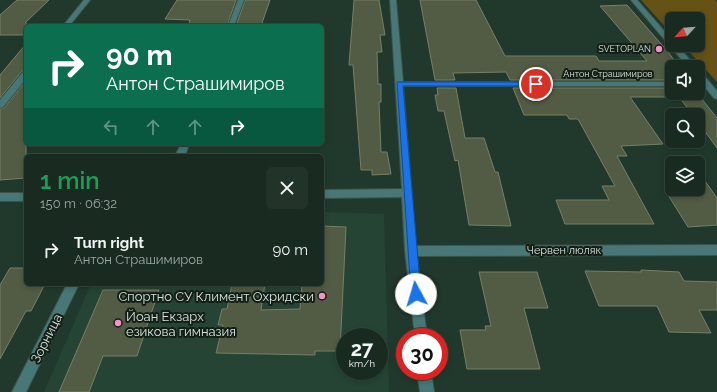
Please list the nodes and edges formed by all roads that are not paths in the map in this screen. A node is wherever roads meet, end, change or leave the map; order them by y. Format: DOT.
graph roads {
  1 [pos="87,0"];
  2 [pos="241,0"];
  3 [pos="393,0"];
  4 [pos="634,0"];
  5 [pos="68,24"];
  6 [pos="231,24"];
  7 [pos="665,35"];
  8 [pos="680,52"];
  9 [pos="686,60"];
  10 [pos="24,76"];
  11 [pos="399,84"];
  12 [pos="665,84"];
  13 [pos="705,86"];
  14 [pos="717,96"];
  15 [pos="0,105"];
  16 [pos="407,193"];
  17 [pos="324,194"];
  18 [pos="0,197"];
  19 [pos="24,197"];
  20 [pos="717,250"];
  21 [pos="411,251"];
  22 [pos="72,286"];
  23 [pos="420,328"];
  24 [pos="425,380"];
  25 [pos="19,392"];
  26 [pos="426,392"];
  1 -- 5 [label="street"];
  2 -- 6 [label="street"];
  3 -- 11 [label="street"];
  4 -- 7 [label="street"];
  8 -- 9 [label="street"];
  10 -- 15 [label="street"];
  11 -- 12 [label="street, Антон Страшимиров"];
  11 -- 16 [label="street"];
  13 -- 14 [label="street"];
  16 -- 17 [label="street"];
  16 -- 21 [label="street"];
  18 -- 19 [label="street"];
  20 -- 21 [label="street, Червен люляк"];
  21 -- 23 [label="street"];
  22 -- 25 [label="street, Зорница"];
  24 -- 26 [label="street"];
}
